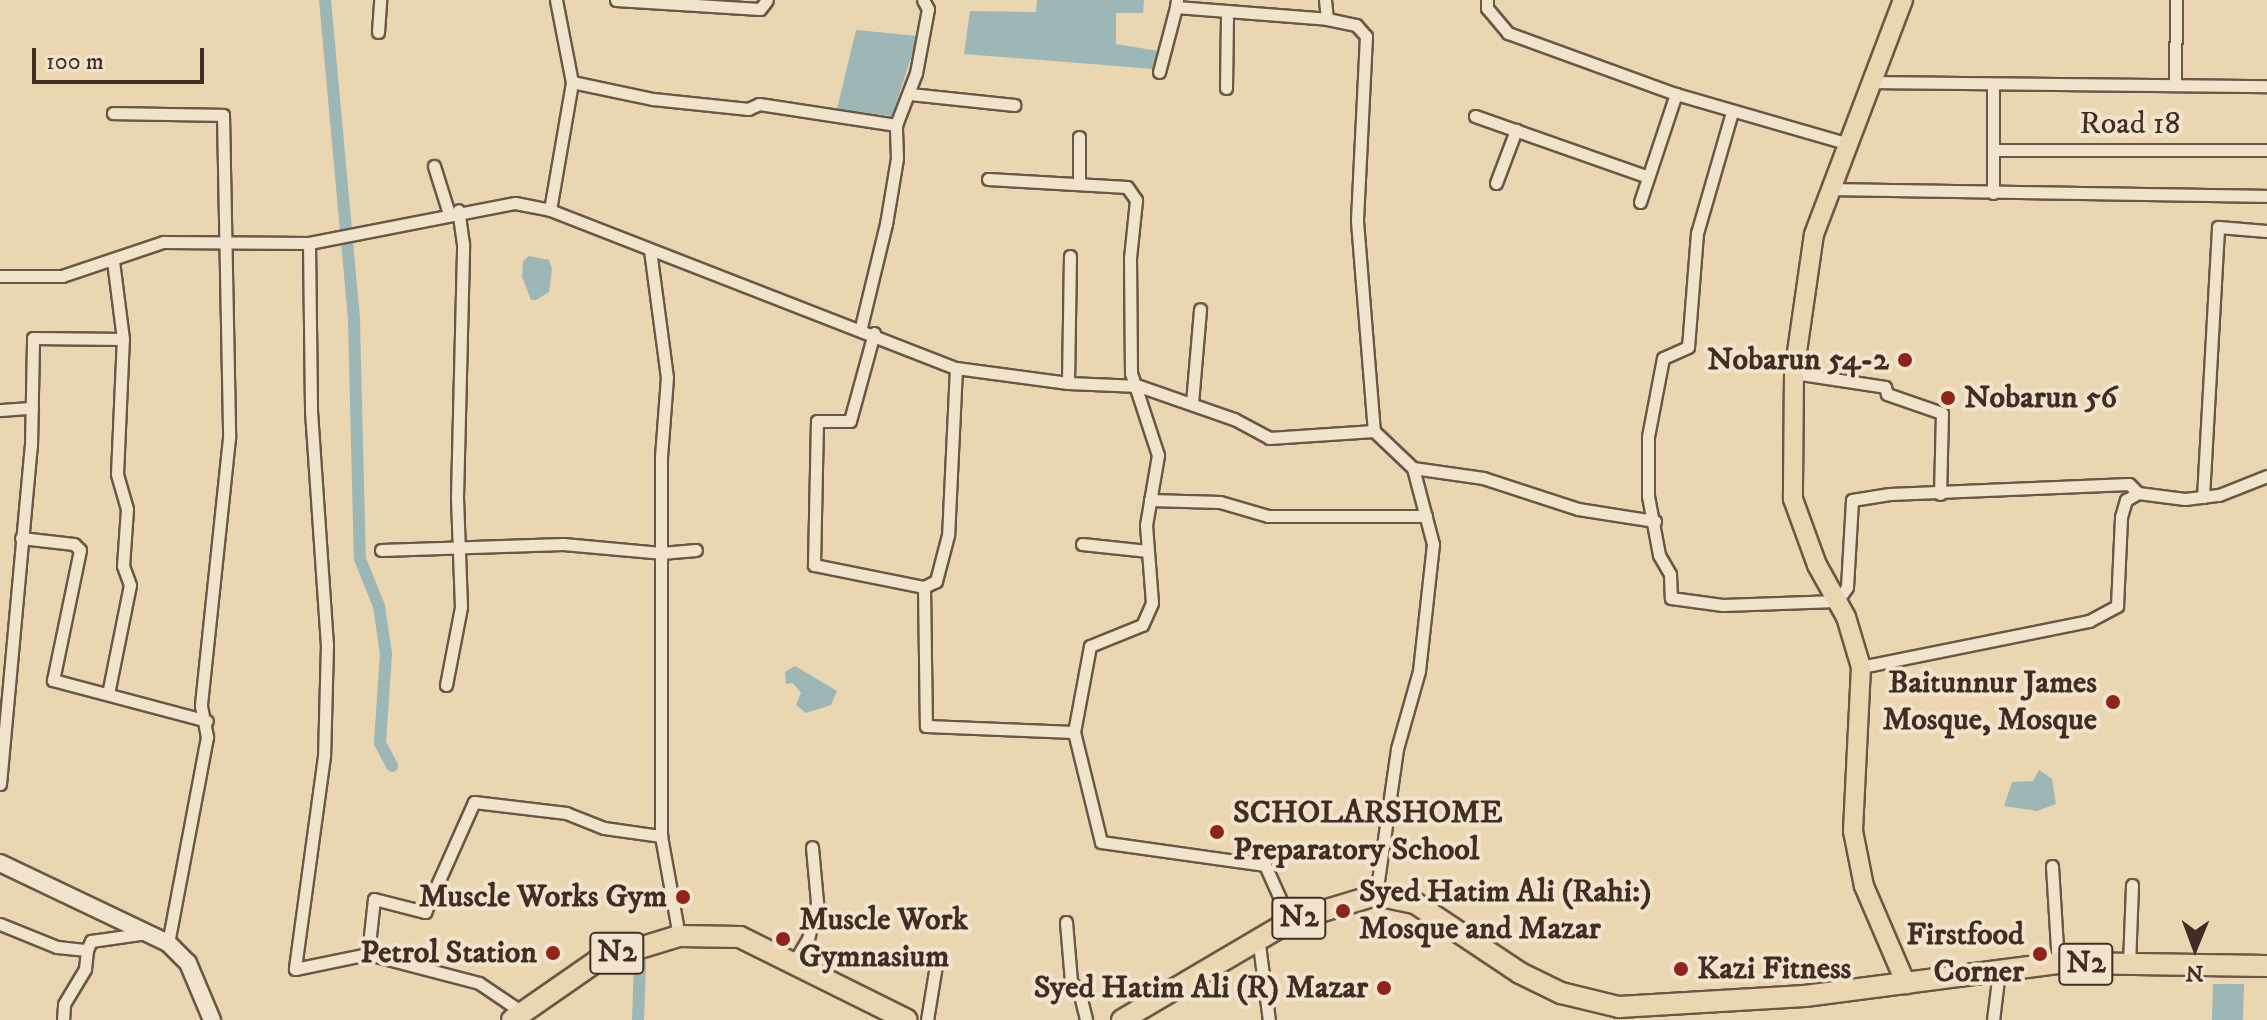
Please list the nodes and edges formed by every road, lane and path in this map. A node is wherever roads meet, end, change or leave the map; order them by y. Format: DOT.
graph roads {
  1 [pos="380,0"];
  2 [pos="556,0"];
  3 [pos="616,0"];
  4 [pos="767,0"];
  5 [pos="923,0"];
  6 [pos="1325,0"];
  7 [pos="1487,0"];
  8 [pos="1903,0"];
  9 [pos="2176,0"];
  10 [pos="1177,4"];
  11 [pos="1227,13"];
  12 [pos="1327,19"];
  13 [pos="378,32"];
  14 [pos="1159,72"];
  15 [pos="572,82"];
  16 [pos="1873,82"];
  17 [pos="1993,84"];
  18 [pos="2175,85"];
  19 [pos="2267,86"];
  20 [pos="1226,88"];
  21 [pos="910,94"];
  22 [pos="1676,94"];
  23 [pos="1014,105"];
  24 [pos="1732,112"];
  25 [pos="113,113"];
  26 [pos="1475,116"];
  27 [pos="896,125"];
  28 [pos="1516,130"];
  29 [pos="1079,137"];
  30 [pos="1849,144"];
  31 [pos="1994,150"];
  32 [pos="2267,150"];
  33 [pos="434,166"];
  34 [pos="1648,177"];
  35 [pos="988,179"];
  36 [pos="1496,183"];
  37 [pos="1079,184"];
  38 [pos="1833,189"];
  39 [pos="1993,193"];
  40 [pos="2267,196"];
  41 [pos="1640,202"];
  42 [pos="550,210"];
  43 [pos="453,212"];
  44 [pos="2267,231"];
  45 [pos="309,243"];
  46 [pos="228,246"];
  47 [pos="650,250"];
  48 [pos="1070,256"];
  49 [pos="113,261"];
  50 [pos="0,276"];
  51 [pos="1200,309"];
  52 [pos="861,327"];
  53 [pos="874,333"];
  54 [pos="123,339"];
  55 [pos="956,368"];
  56 [pos="1794,373"];
  57 [pos="1068,383"];
  58 [pos="1139,386"];
  59 [pos="1192,403"];
  60 [pos="32,408"];
  61 [pos="0,410"];
  62 [pos="1374,431"];
  63 [pos="1413,468"];
  64 [pos="2267,476"];
  65 [pos="2138,493"];
  66 [pos="1940,494"];
  67 [pos="2203,497"];
  68 [pos="1150,500"];
  69 [pos="1426,516"];
  70 [pos="1655,521"];
  71 [pos="21,538"];
  72 [pos="1082,544"];
  73 [pos="458,547"];
  74 [pos="381,550"];
  75 [pos="696,550"];
  76 [pos="1148,551"];
  77 [pos="661,553"];
  78 [pos="924,587"];
  79 [pos="1837,601"];
  80 [pos="1861,667"];
  81 [pos="446,685"];
  82 [pos="108,694"];
  83 [pos="207,721"];
  84 [pos="1074,732"];
  85 [pos="0,784"];
  86 [pos="661,836"];
  87 [pos="812,847"];
  88 [pos="0,863"];
  89 [pos="2052,866"];
  90 [pos="2132,885"];
  91 [pos="1376,895"];
  92 [pos="1290,921"];
  93 [pos="1066,922"];
  94 [pos="0,924"];
  95 [pos="149,933"];
  96 [pos="679,936"];
  97 [pos="1257,937"];
  98 [pos="168,943"];
  99 [pos="87,950"];
  100 [pos="368,954"];
  101 [pos="794,962"];
  102 [pos="2058,963"];
  103 [pos="2129,964"];
  104 [pos="936,965"];
  105 [pos="2267,966"];
  106 [pos="1999,972"];
  107 [pos="1906,984"];
  108 [pos="1640,1013"];
  109 [pos="517,1016"];
  110 [pos="1124,1019"];
  111 [pos="63,1020"];
  112 [pos="212,1020"];
  113 [pos="906,1020"];
  114 [pos="927,1020"];
  115 [pos="1086,1020"];
  116 [pos="1269,1020"];
  117 [pos="1993,1020"];
  1 -- 13 [label="street"];
  2 -- 15 [label="street"];
  3 -- 4 [label="street"];
  5 -- 21 [label="street"];
  6 -- 12 [label="street"];
  7 -- 22 [label="street"];
  8 -- 16 [label="main road"];
  9 -- 18 [label="street"];
  10 -- 11 [label="street"];
  10 -- 14 [label="street"];
  11 -- 12 [label="street"];
  11 -- 20 [label="street"];
  12 -- 62 [label="street"];
  15 -- 27 [label="street"];
  15 -- 42 [label="street"];
  16 -- 17 [label="street"];
  16 -- 30 [label="main road"];
  17 -- 18 [label="street"];
  17 -- 31 [label="street"];
  18 -- 19 [label="street"];
  21 -- 23 [label="street"];
  21 -- 27 [label="street"];
  22 -- 24 [label="street"];
  22 -- 34 [label="street"];
  24 -- 30 [label="street"];
  24 -- 70 [label="street"];
  25 -- 46 [label="street"];
  26 -- 28 [label="street"];
  27 -- 52 [label="street"];
  28 -- 34 [label="street"];
  28 -- 36 [label="street"];
  29 -- 37 [label="street"];
  30 -- 38 [label="main road"];
  31 -- 32 [label="street, Road 18"];
  31 -- 39 [label="street"];
  33 -- 43 [label="street"];
  34 -- 41 [label="street"];
  35 -- 37 [label="street"];
  37 -- 58 [label="street"];
  38 -- 39 [label="street"];
  38 -- 56 [label="main road"];
  39 -- 40 [label="street"];
  42 -- 43 [label="street"];
  42 -- 47 [label="street"];
  43 -- 45 [label="street"];
  43 -- 73 [label="street"];
  44 -- 67 [label="street"];
  45 -- 46 [label="street"];
  45 -- 100 [label="street"];
  46 -- 49 [label="street"];
  46 -- 83 [label="street"];
  47 -- 52 [label="street"];
  47 -- 77 [label="street"];
  48 -- 57 [label="street"];
  49 -- 50 [label="street"];
  49 -- 54 [label="street"];
  51 -- 59 [label="street"];
  52 -- 53 [label="street"];
  53 -- 55 [label="street"];
  53 -- 78 [label="street"];
  54 -- 60 [label="street"];
  54 -- 82 [label="street"];
  55 -- 57 [label="street"];
  55 -- 78 [label="street"];
  56 -- 66 [label="street"];
  56 -- 79 [label="main road"];
  57 -- 58 [label="street"];
  58 -- 59 [label="street"];
  58 -- 68 [label="street"];
  59 -- 62 [label="street"];
  60 -- 61 [label="street"];
  60 -- 71 [label="street"];
  62 -- 63 [label="street"];
  63 -- 69 [label="street"];
  63 -- 70 [label="street"];
  64 -- 67 [label="street"];
  65 -- 66 [label="street"];
  65 -- 67 [label="street"];
  65 -- 80 [label="street"];
  66 -- 79 [label="street"];
  68 -- 69 [label="street"];
  68 -- 76 [label="street"];
  69 -- 91 [label="street"];
  70 -- 79 [label="street"];
  71 -- 82 [label="street"];
  71 -- 85 [label="street"];
  72 -- 76 [label="street"];
  73 -- 74 [label="street"];
  73 -- 77 [label="street"];
  73 -- 81 [label="street"];
  75 -- 77 [label="street"];
  76 -- 84 [label="street"];
  77 -- 86 [label="street"];
  78 -- 84 [label="street"];
  79 -- 80 [label="main road"];
  80 -- 107 [label="main road"];
  82 -- 83 [label="street"];
  83 -- 98 [label="street"];
  84 -- 92 [label="street"];
  86 -- 96 [label="street"];
  86 -- 100 [label="street"];
  87 -- 101 [label="street"];
  88 -- 95 [label="street"];
  89 -- 102 [label="street"];
  90 -- 103 [label="street"];
  91 -- 92 [label="highway, N2"];
  91 -- 108 [label="highway, N2"];
  92 -- 97 [label="highway, N2"];
  93 -- 115 [label="street"];
  94 -- 99 [label="street"];
  95 -- 98 [label="street"];
  95 -- 99 [label="street"];
  96 -- 101 [label="highway, N2"];
  96 -- 109 [label="highway, N2"];
  97 -- 110 [label="highway, N2"];
  97 -- 116 [label="street"];
  98 -- 112 [label="street"];
  99 -- 111 [label="street"];
  100 -- 109 [label="street"];
  101 -- 113 [label="highway, N2"];
  102 -- 103 [label="highway, N2"];
  102 -- 106 [label="highway, N2"];
  103 -- 105 [label="highway, N2"];
  104 -- 114 [label="street"];
  106 -- 107 [label="highway, N2"];
  106 -- 117 [label="street"];
  107 -- 108 [label="highway, N2"];
}
